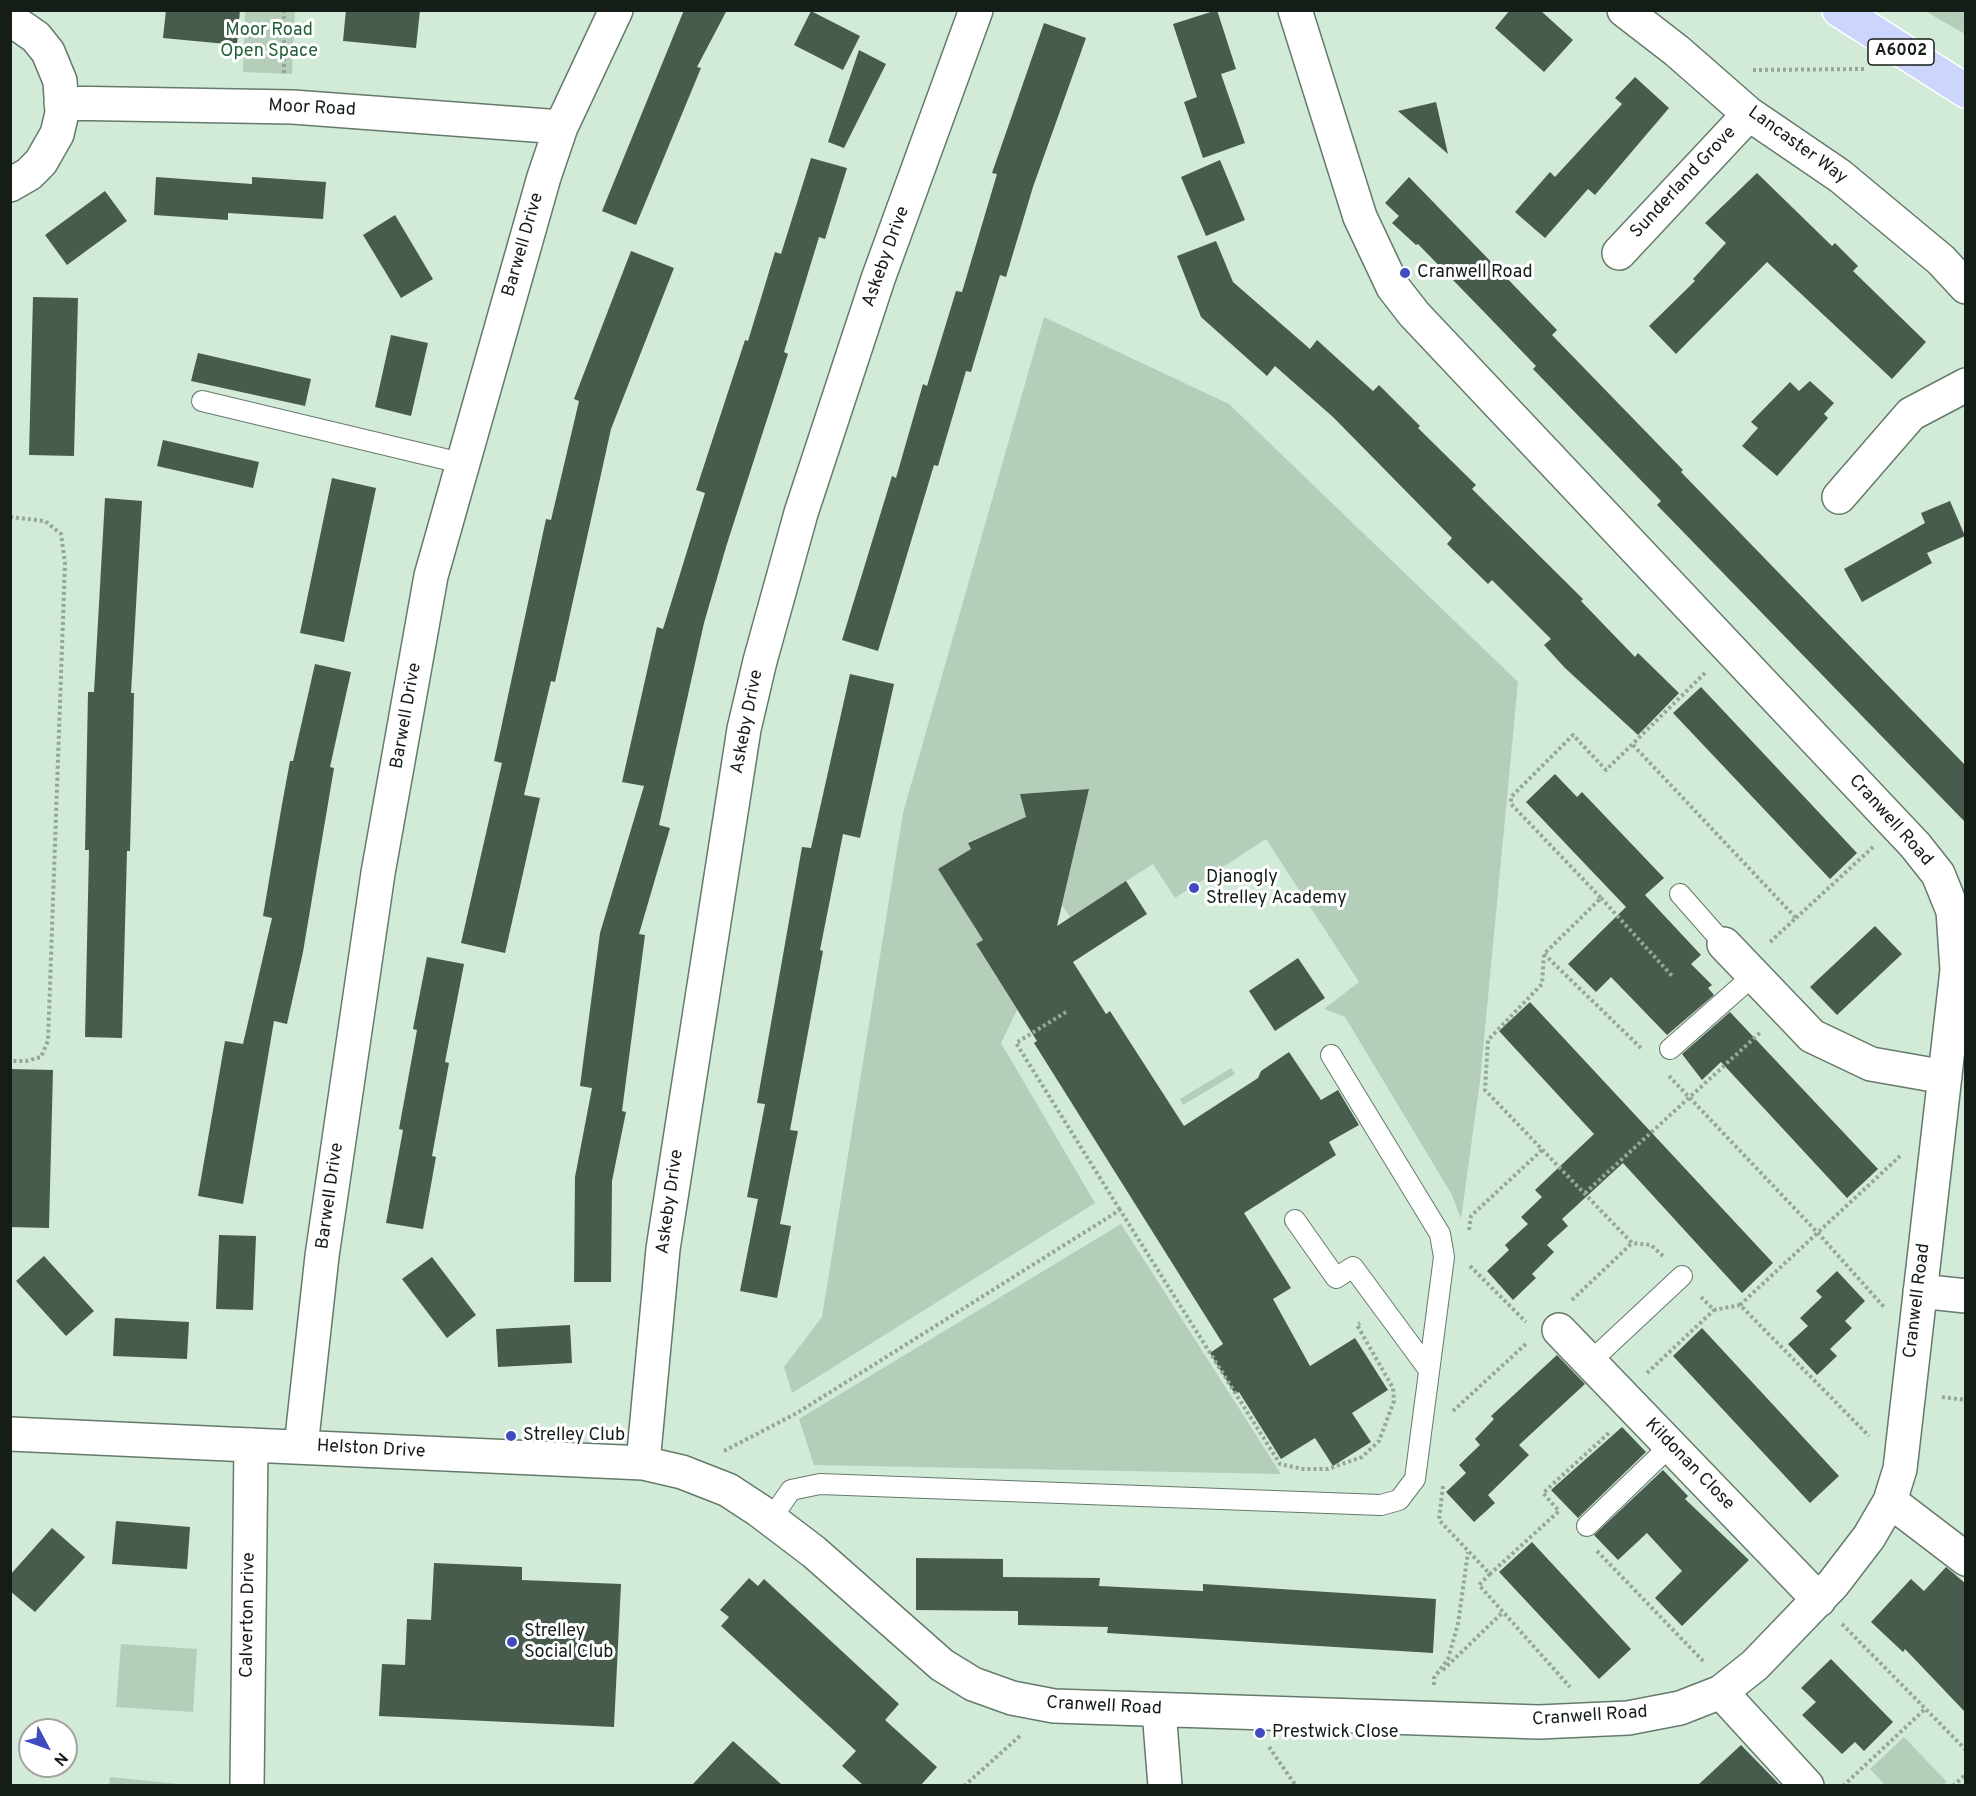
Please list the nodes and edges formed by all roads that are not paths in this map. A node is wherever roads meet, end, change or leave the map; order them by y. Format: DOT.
graph roads {
  1 [pos="616,10"];
  2 [pos="976,10"];
  3 [pos="1295,10"];
  4 [pos="1624,10"];
  5 [pos="1839,10"];
  6 [pos="10,19"];
  7 [pos="1965,91"];
  8 [pos="61,103"];
  9 [pos="1749,114"];
  10 [pos="561,127"];
  11 [pos="10,185"];
  12 [pos="1619,253"];
  13 [pos="1965,287"];
  14 [pos="1965,385"];
  15 [pos="202,401"];
  16 [pos="461,463"];
  17 [pos="1839,497"];
  18 [pos="1680,894"];
  19 [pos="1741,962"];
  20 [pos="1670,1049"];
  21 [pos="1331,1055"];
  22 [pos="1945,1077"];
  23 [pos="1295,1220"];
  24 [pos="1682,1276"];
  25 [pos="1920,1291"];
  26 [pos="1965,1296"];
  27 [pos="1549,1328"];
  28 [pos="1590,1362"];
  29 [pos="1429,1370"];
  30 [pos="10,1434"];
  31 [pos="252,1445"];
  32 [pos="1671,1445"];
  33 [pos="302,1447"];
  34 [pos="643,1463"];
  35 [pos="728,1490"];
  36 [pos="1890,1501"];
  37 [pos="771,1519"];
  38 [pos="1589,1535"];
  39 [pos="1965,1559"];
  40 [pos="1819,1600"];
  41 [pos="1724,1689"];
  42 [pos="1159,1710"];
  43 [pos="247,1785"];
  44 [pos="1165,1785"];
  45 [pos="1807,1785"];
  1 -- 10 [label="street, Barwell Drive"];
  2 -- 34 [label="street, Askeby Drive"];
  3 -- 22 [label="street, Cranwell Road"];
  4 -- 9 [label="street, Lancaster Way"];
  5 -- 7 [label="main road, A6002"];
  6 -- 8 [label="street"];
  8 -- 10 [label="street, Moor Road"];
  8 -- 11 [label="street"];
  9 -- 12 [label="street, Sunderland Grove"];
  9 -- 13 [label="street, Lancaster Way"];
  10 -- 16 [label="street, Barwell Drive"];
  14 -- 17 [label="street"];
  15 -- 16 [label="lane"];
  16 -- 33 [label="street, Barwell Drive"];
  18 -- 19 [label="lane"];
  19 -- 20 [label="lane"];
  19 -- 22 [label="street"];
  21 -- 29 [label="lane"];
  22 -- 25 [label="street, Cranwell Road"];
  23 -- 29 [label="lane"];
  24 -- 28 [label="lane"];
  25 -- 26 [label="street"];
  25 -- 36 [label="street, Cranwell Road"];
  27 -- 28 [label="street, Kildonan Close"];
  28 -- 32 [label="street, Kildonan Close"];
  29 -- 37 [label="lane"];
  30 -- 31 [label="street, Helston Drive"];
  31 -- 33 [label="street, Helston Drive"];
  31 -- 43 [label="street, Calverton Drive"];
  32 -- 38 [label="lane"];
  32 -- 40 [label="street, Kildonan Close"];
  33 -- 34 [label="street, Helston Drive"];
  34 -- 35 [label="street, Helston Drive"];
  35 -- 37 [label="street, Cranwell Road"];
  36 -- 39 [label="street"];
  36 -- 40 [label="street, Cranwell Road"];
  37 -- 42 [label="street, Cranwell Road"];
  40 -- 41 [label="street, Cranwell Road"];
  41 -- 42 [label="street, Cranwell Road"];
  41 -- 45 [label="street"];
  42 -- 44 [label="street"];
}
